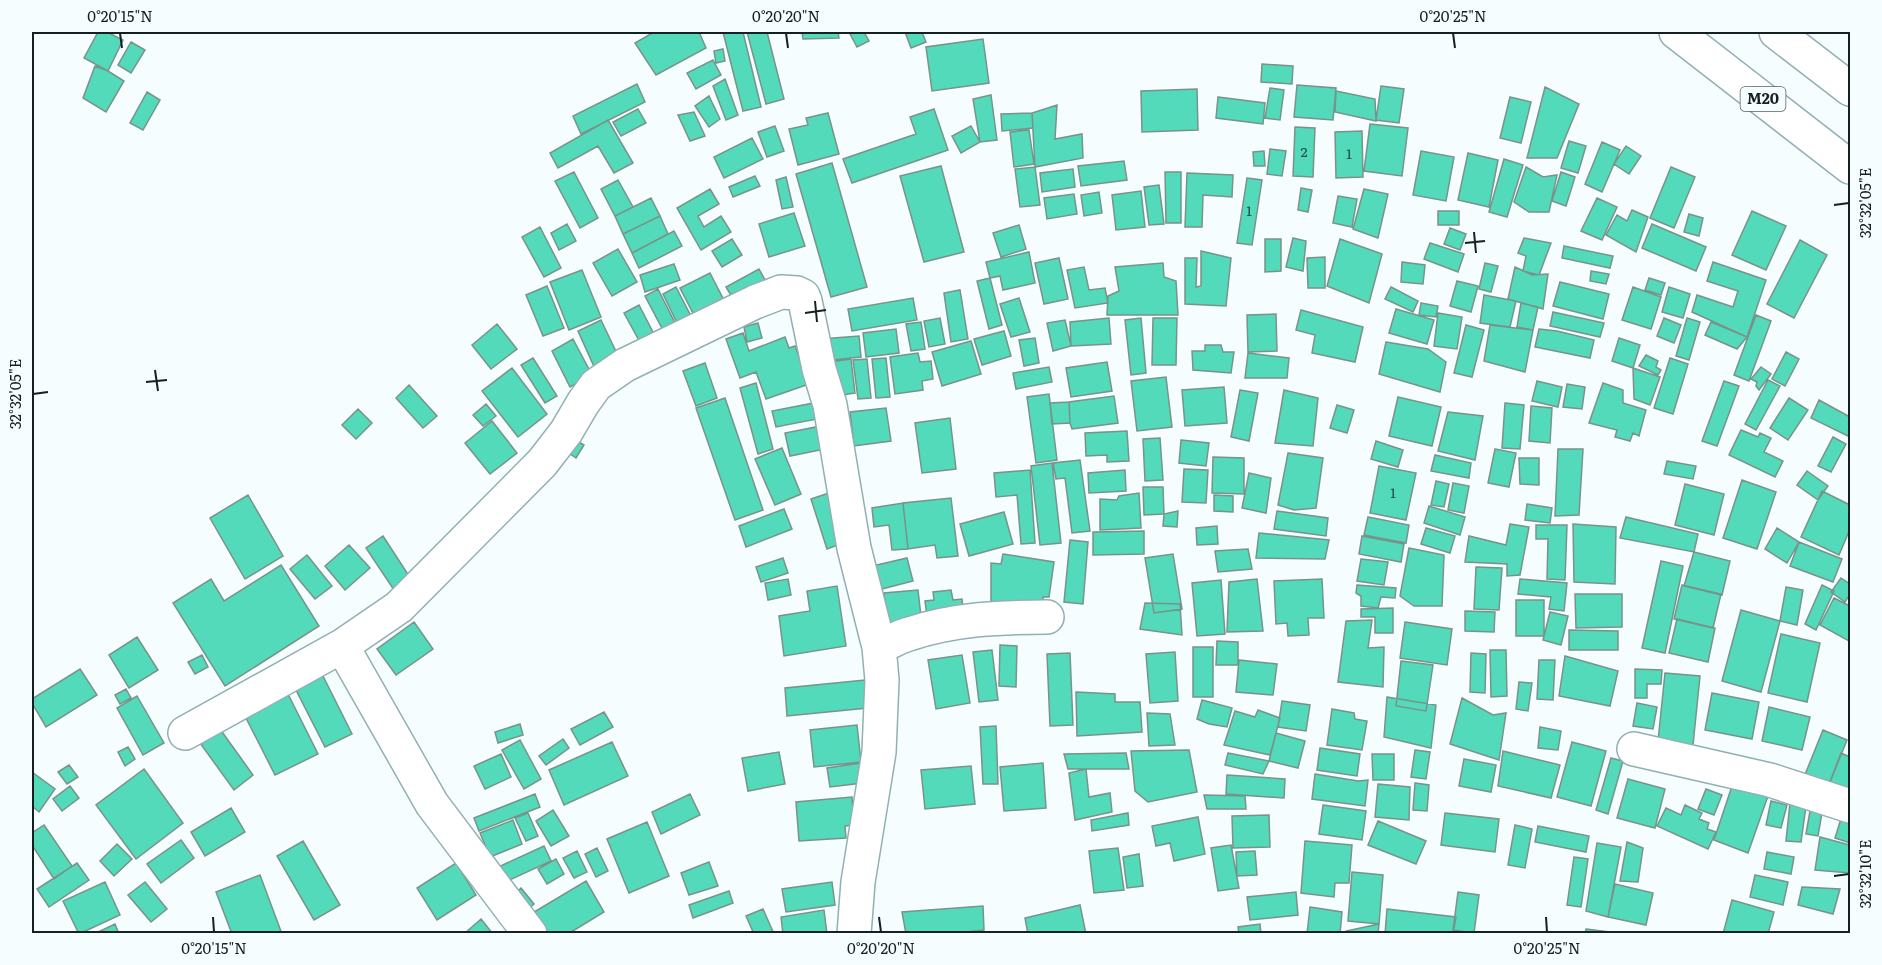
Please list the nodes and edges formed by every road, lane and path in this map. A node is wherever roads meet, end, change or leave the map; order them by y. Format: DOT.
graph roads {
  1 [pos="1676,32"];
  2 [pos="1776,32"];
  3 [pos="1851,89"];
  4 [pos="1851,166"];
  5 [pos="1047,617"];
  6 [pos="342,646"];
  7 [pos="879,647"];
  8 [pos="185,733"];
  9 [pos="1634,749"];
  10 [pos="1851,806"];
  11 [pos="530,933"];
  12 [pos="854,933"];
  1 -- 4 [label="main road, M20"];
  2 -- 3 [label="main road"];
  5 -- 7 [label="main road"];
  6 -- 7 [label="main road"];
  6 -- 8 [label="main road"];
  6 -- 11 [label="main road"];
  7 -- 12 [label="main road"];
  9 -- 10 [label="main road"];
}
